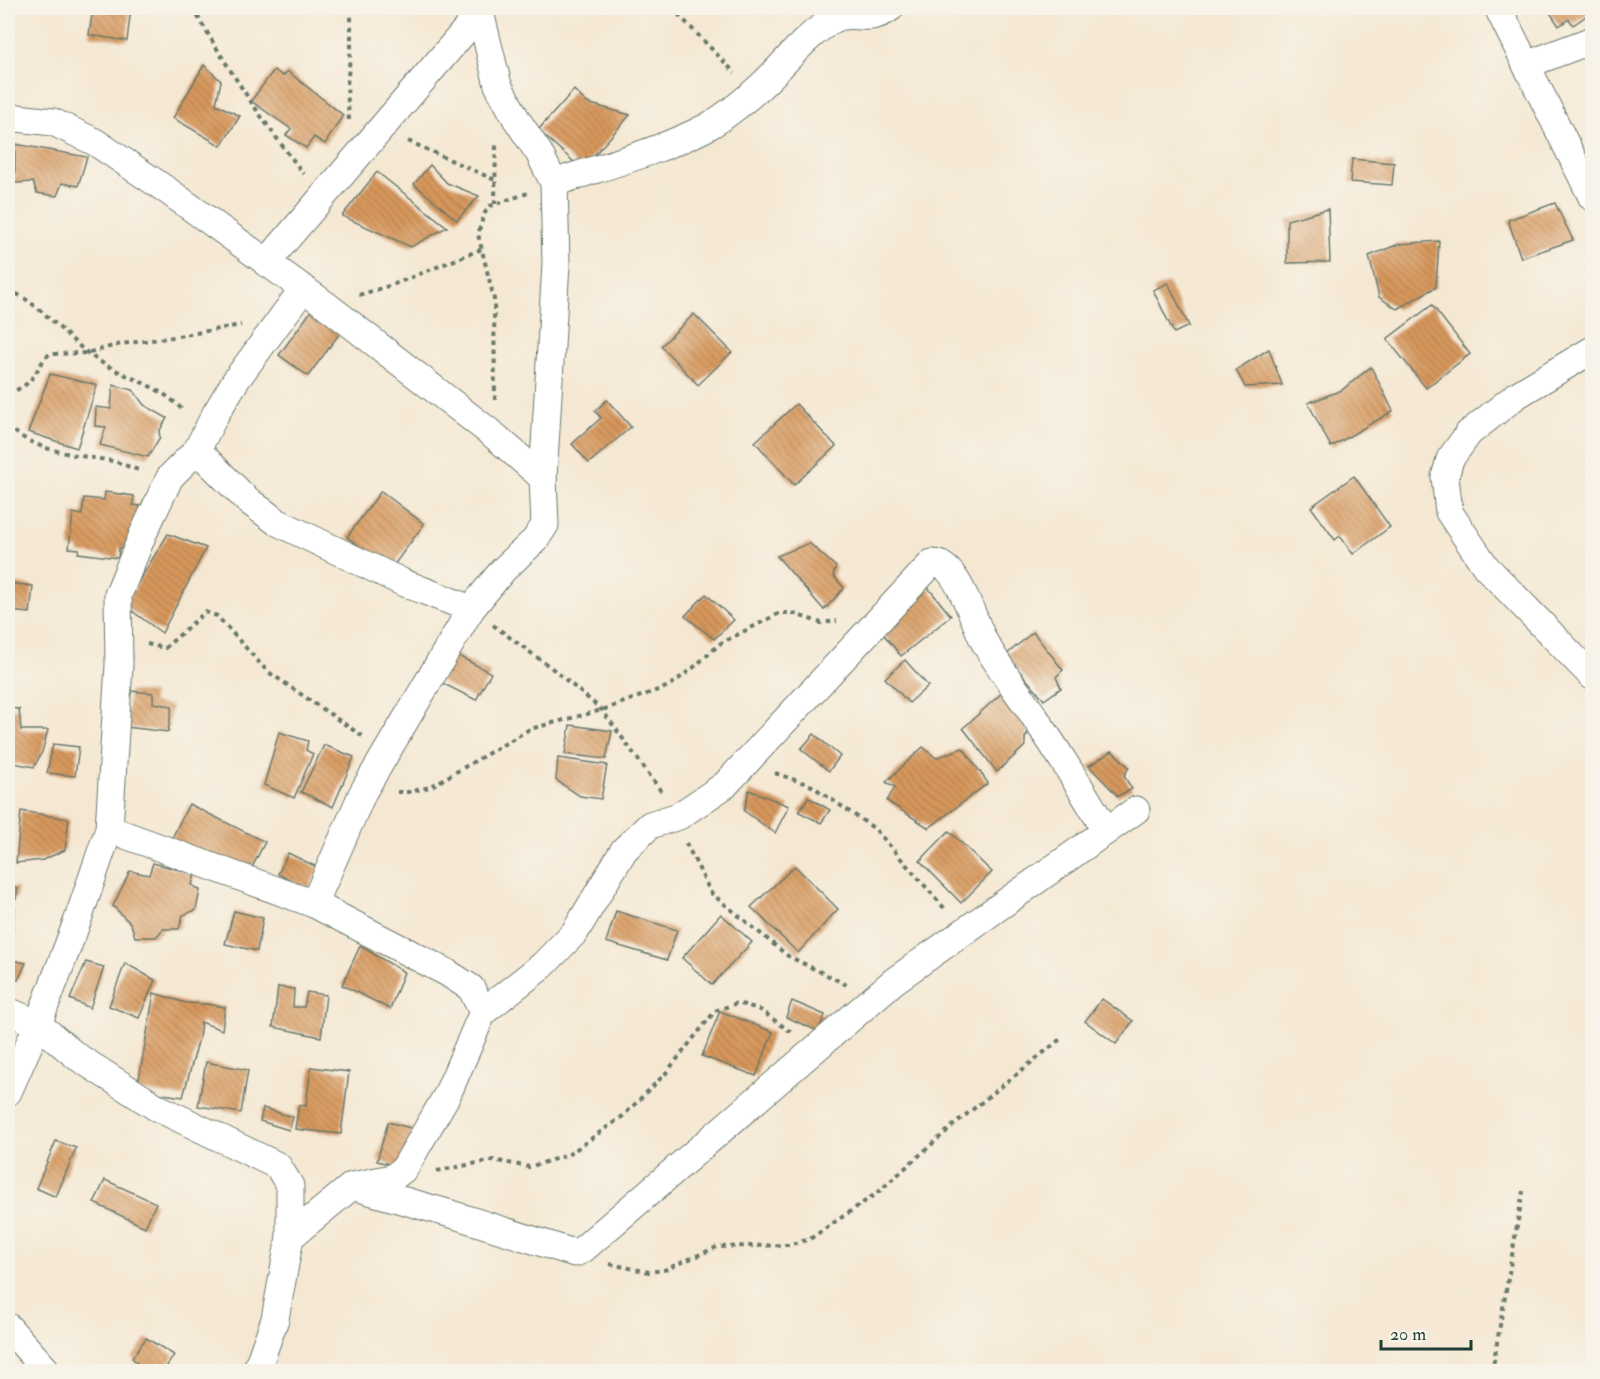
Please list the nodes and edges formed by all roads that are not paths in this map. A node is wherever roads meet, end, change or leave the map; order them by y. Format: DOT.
graph roads {
  1 [pos="890,8"];
  2 [pos="1498,8"];
  3 [pos="480,10"];
  4 [pos="1593,40"];
  5 [pos="1526,65"];
  6 [pos="8,117"];
  7 [pos="554,183"];
  8 [pos="1593,197"];
  9 [pos="266,263"];
  10 [pos="303,289"];
  11 [pos="1593,350"];
  12 [pos="196,450"];
  13 [pos="543,478"];
  14 [pos="471,609"];
  15 [pos="1593,676"];
  16 [pos="1136,810"];
  17 [pos="109,829"];
  18 [pos="1106,831"];
  19 [pos="314,904"];
  20 [pos="8,1011"];
  21 [pos="483,1012"];
  22 [pos="38,1024"];
  23 [pos="8,1092"];
  24 [pos="352,1186"];
  25 [pos="291,1237"];
  26 [pos="8,1326"];
  27 [pos="48,1371"];
  28 [pos="256,1371"];
  1 -- 7 [label="street"];
  2 -- 5 [label="street"];
  3 -- 7 [label="street"];
  3 -- 9 [label="street"];
  4 -- 5 [label="street"];
  5 -- 8 [label="street"];
  6 -- 9 [label="street"];
  7 -- 13 [label="street"];
  9 -- 10 [label="street"];
  10 -- 12 [label="street"];
  10 -- 13 [label="street"];
  11 -- 15 [label="street"];
  12 -- 14 [label="street"];
  12 -- 17 [label="street"];
  13 -- 14 [label="street"];
  14 -- 19 [label="street"];
  16 -- 18 [label="street"];
  17 -- 19 [label="street"];
  17 -- 22 [label="street"];
  18 -- 21 [label="street"];
  18 -- 24 [label="street"];
  19 -- 21 [label="street"];
  20 -- 22 [label="street"];
  21 -- 24 [label="street"];
  22 -- 23 [label="street"];
  22 -- 25 [label="street"];
  24 -- 25 [label="street"];
  25 -- 28 [label="street"];
  26 -- 27 [label="street"];
}
